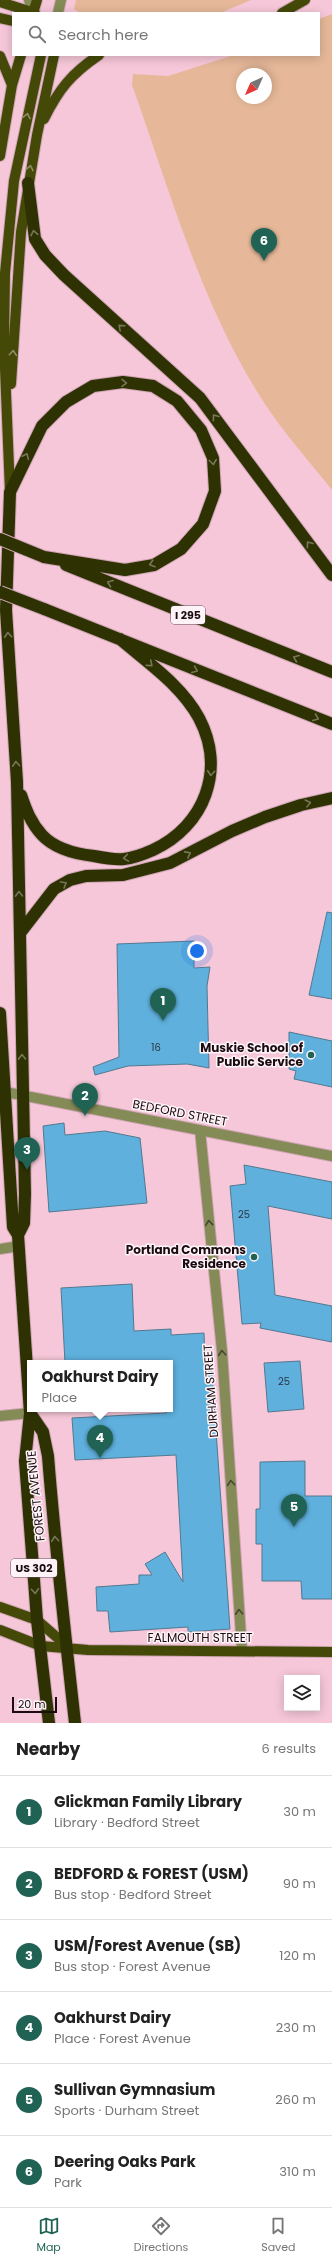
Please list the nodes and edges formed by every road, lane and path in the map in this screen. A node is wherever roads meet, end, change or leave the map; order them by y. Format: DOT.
graph roads {
  1 [pos="29,0"];
  2 [pos="37,0"];
  3 [pos="61,0"];
  4 [pos="305,0"];
  5 [pos="0,2"];
  6 [pos="31,12"];
  7 [pos="34,12"];
  8 [pos="34,12"];
  9 [pos="58,12"];
  10 [pos="284,12"];
  11 [pos="0,18"];
  12 [pos="12,21"];
  13 [pos="0,56"];
  14 [pos="21,56"];
  15 [pos="41,56"];
  16 [pos="54,56"];
  17 [pos="98,56"];
  18 [pos="12,86"];
  19 [pos="37,135"];
  20 [pos="0,156"];
  21 [pos="28,183"];
  22 [pos="7,433"];
  23 [pos="10,492"];
  24 [pos="0,539"];
  25 [pos="44,557"];
  26 [pos="332,575"];
  27 [pos="0,592"];
  28 [pos="120,639"];
  29 [pos="332,672"];
  30 [pos="332,724"];
  31 [pos="17,782"];
  32 [pos="332,798"];
  33 [pos="20,933"];
  34 [pos="0,1013"];
  35 [pos="2,1091"];
  36 [pos="22,1096"];
  37 [pos="200,1130"];
  38 [pos="332,1156"];
  39 [pos="19,1241"];
  40 [pos="0,1249"];
  41 [pos="27,1366"];
  42 [pos="30,1413"];
  43 [pos="0,1416"];
  44 [pos="0,1607"];
  45 [pos="37,1620"];
  46 [pos="0,1630"];
  47 [pos="41,1646"];
  48 [pos="68,1647"];
  49 [pos="242,1651"];
  50 [pos="332,1652"];
  51 [pos="49,1723"];
  52 [pos="75,1723"];
  1 -- 7 [label="street"];
  2 -- 8 [label="main road"];
  3 -- 9 [label="street"];
  4 -- 10 [label="main road"];
  5 -- 6 [label="main road"];
  11 -- 12 [label="main road"];
  13 -- 18 [label="main road"];
  14 -- 18 [label="main road"];
  22 -- 15 [label="main road, FOREST AVENUE, one-way"];
  16 -- 19 [label="main road"];
  17 -- 19 [label="main road"];
  18 -- 20 [label="main road"];
  21 -- 19 [label="main road, one-way"];
  22 -- 21 [label="main road, one-way"];
  26 -- 21 [label="highway, one-way"];
  22 -- 23 [label="main road, FOREST AVENUE"];
  23 -- 25 [label="highway, one-way"];
  31 -- 23 [label="highway, FOREST AVENUE / US 302, one-way"];
  24 -- 25 [label="highway, I 295, bridge"];
  29 -- 25 [label="highway, I 295, one-way"];
  27 -- 28 [label="highway, bridge"];
  28 -- 30 [label="highway, one-way"];
  28 -- 31 [label="highway, one-way"];
  33 -- 31 [label="highway, FOREST AVENUE / US 302, one-way"];
  33 -- 32 [label="highway, one-way"];
  36 -- 33 [label="highway, FOREST AVENUE / US 302, one-way"];
  34 -- 35 [label="highway, FOREST AVENUE / US 302"];
  35 -- 36 [label="street, BEDFORD STREET"];
  35 -- 39 [label="highway, FOREST AVENUE / US 302"];
  36 -- 37 [label="street, BEDFORD STREET"];
  36 -- 39 [label="highway, FOREST AVENUE / US 302"];
  37 -- 38 [label="street, BEDFORD STREET"];
  49 -- 37 [label="street, DURHAM STREET, one-way"];
  39 -- 40 [label="street"];
  39 -- 41 [label="highway, FOREST AVENUE / US 302"];
  42 -- 43 [label="street"];
  42 -- 45 [label="highway, FOREST AVENUE / US 302, one-way"];
  48 -- 42 [label="highway, FOREST AVENUE / US 302, one-way"];
  44 -- 45 [label="main road"];
  45 -- 47 [label="highway, FOREST AVENUE / US 302"];
  45 -- 48 [label="main road"];
  46 -- 47 [label="main road, FALMOUTH STREET"];
  47 -- 48 [label="main road, FALMOUTH STREET"];
  47 -- 51 [label="highway, FOREST AVENUE / US 302"];
  48 -- 49 [label="main road, FALMOUTH STREET"];
  48 -- 52 [label="highway, FOREST AVENUE / US 302"];
  49 -- 50 [label="main road, FALMOUTH STREET"];
}
